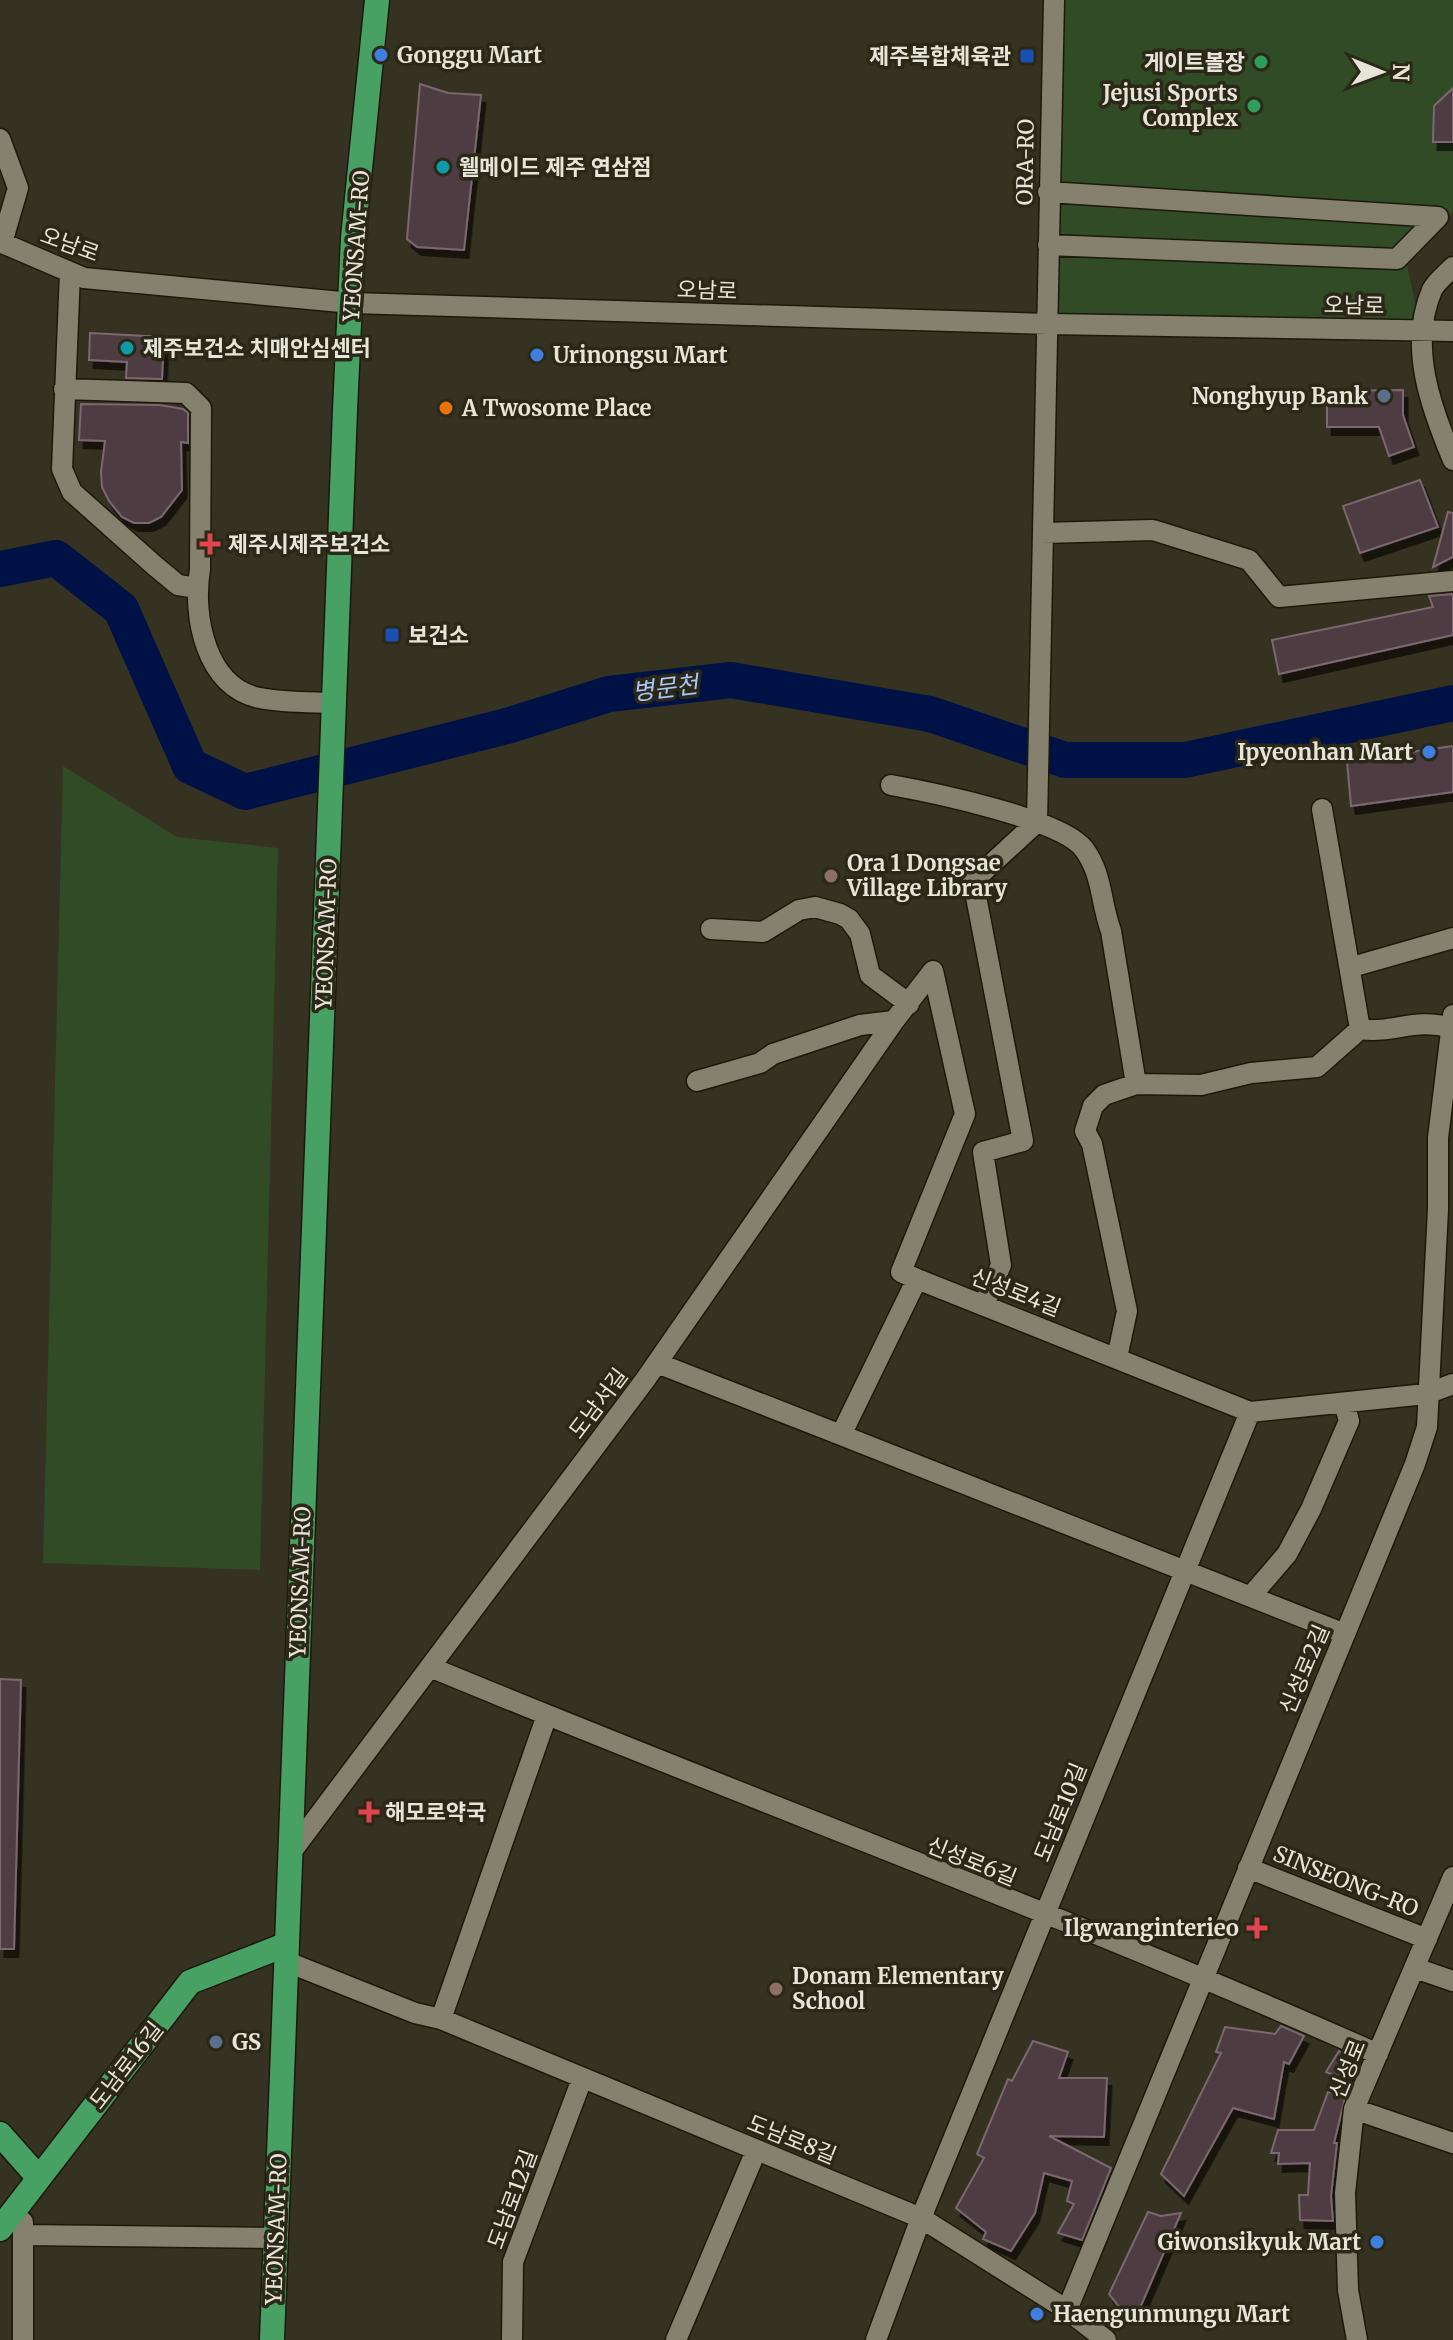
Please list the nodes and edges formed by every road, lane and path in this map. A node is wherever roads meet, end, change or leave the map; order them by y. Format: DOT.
graph roads {
  1 [pos="377,0"];
  2 [pos="1054,0"];
  3 [pos="0,139"];
  4 [pos="1048,192"];
  5 [pos="1,242"];
  6 [pos="1048,245"];
  7 [pos="1453,267"];
  8 [pos="70,272"];
  9 [pos="352,303"];
  10 [pos="1048,324"];
  11 [pos="1421,330"];
  12 [pos="1453,331"];
  13 [pos="64,389"];
  14 [pos="1453,460"];
  15 [pos="1043,533"];
  16 [pos="1453,581"];
  17 [pos="197,588"];
  18 [pos="335,703"];
  19 [pos="891,785"];
  20 [pos="1322,809"];
  21 [pos="1037,822"];
  22 [pos="711,929"];
  23 [pos="1453,938"];
  24 [pos="1352,967"];
  25 [pos="909,1004"];
  26 [pos="894,1021"];
  27 [pos="1452,1022"];
  28 [pos="1360,1029"];
  29 [pos="697,1081"];
  30 [pos="1136,1084"];
  31 [pos="917,1279"];
  32 [pos="984,1305"];
  33 [pos="1117,1358"];
  34 [pos="657,1363"];
  35 [pos="1453,1384"];
  36 [pos="1426,1394"];
  37 [pos="1344,1403"];
  38 [pos="1250,1412"];
  39 [pos="841,1435"];
  40 [pos="1185,1571"];
  41 [pos="1251,1596"];
  42 [pos="1345,1634"];
  43 [pos="430,1667"];
  44 [pos="547,1715"];
  45 [pos="289,1855"];
  46 [pos="1248,1868"];
  47 [pos="1453,1877"];
  48 [pos="1044,1916"];
  49 [pos="1427,1939"];
  50 [pos="285,1953"];
  51 [pos="1415,1968"];
  52 [pos="1205,1977"];
  53 [pos="1453,1981"];
  54 [pos="441,2019"];
  55 [pos="1378,2054"];
  56 [pos="582,2079"];
  57 [pos="1354,2109"];
  58 [pos="0,2134"];
  59 [pos="1453,2143"];
  60 [pos="756,2151"];
  61 [pos="38,2177"];
  62 [pos="921,2218"];
  63 [pos="11,2232"];
  64 [pos="275,2238"];
  65 [pos="1067,2310"];
  66 [pos="23,2340"];
  67 [pos="272,2340"];
  68 [pos="512,2340"];
  69 [pos="676,2340"];
  70 [pos="876,2340"];
  71 [pos="1106,2340"];
  72 [pos="1357,2340"];
  1 -- 9 [label="main road, YEONSAM-RO"];
  2 -- 4 [label="street, ORA-RO"];
  3 -- 5 [label="street"];
  4 -- 6 [label="street, ORA-RO"];
  4 -- 6 [label="street"];
  5 -- 8 [label="street, 오남로"];
  6 -- 10 [label="street, ORA-RO"];
  7 -- 11 [label="street"];
  8 -- 9 [label="street, 오남로"];
  8 -- 13 [label="street"];
  9 -- 10 [label="street, 오남로"];
  9 -- 18 [label="main road, YEONSAM-RO"];
  10 -- 11 [label="street, 오남로"];
  10 -- 15 [label="street, ORA-RO"];
  11 -- 12 [label="street, 오남로"];
  11 -- 14 [label="street"];
  13 -- 17 [label="street"];
  13 -- 17 [label="street"];
  15 -- 16 [label="street"];
  15 -- 21 [label="street, ORA-RO"];
  17 -- 18 [label="street"];
  18 -- 45 [label="main road, YEONSAM-RO"];
  19 -- 21 [label="street"];
  20 -- 24 [label="street"];
  21 -- 30 [label="street"];
  21 -- 32 [label="street"];
  22 -- 25 [label="street"];
  23 -- 24 [label="street"];
  24 -- 28 [label="street"];
  25 -- 26 [label="street, 도남서길"];
  25 -- 31 [label="street, 도남서길"];
  26 -- 29 [label="street"];
  26 -- 34 [label="street, 도남서길"];
  27 -- 28 [label="street"];
  27 -- 36 [label="street, 신성로2길"];
  28 -- 30 [label="street"];
  30 -- 33 [label="street"];
  31 -- 32 [label="street, 신성로4길"];
  31 -- 39 [label="street"];
  32 -- 33 [label="street, 신성로4길"];
  33 -- 38 [label="street, 신성로4길"];
  34 -- 39 [label="street"];
  34 -- 43 [label="street, 도남서길"];
  35 -- 36 [label="street, 신성로4길"];
  36 -- 37 [label="street, 신성로4길"];
  36 -- 42 [label="street, 신성로2길"];
  37 -- 38 [label="street, 신성로4길"];
  37 -- 41 [label="street"];
  38 -- 40 [label="street, 도남로10길"];
  39 -- 40 [label="street"];
  40 -- 41 [label="street"];
  40 -- 48 [label="street, 도남로10길"];
  41 -- 42 [label="street"];
  42 -- 46 [label="street, 신성로2길"];
  43 -- 44 [label="street, 신성로6길"];
  43 -- 45 [label="street, 도남서길"];
  44 -- 48 [label="street, 신성로6길"];
  44 -- 54 [label="street"];
  45 -- 50 [label="main road, YEONSAM-RO"];
  46 -- 49 [label="street, SINSEONG-RO"];
  46 -- 52 [label="street, 신성로2길"];
  47 -- 49 [label="street, 신성로"];
  48 -- 52 [label="street, 신성로6길"];
  48 -- 62 [label="street, 도남로10길"];
  49 -- 51 [label="street, 신성로"];
  50 -- 54 [label="street, 도남로8길"];
  50 -- 61 [label="main road, 도남로16길"];
  50 -- 64 [label="main road, YEONSAM-RO"];
  51 -- 53 [label="street"];
  51 -- 55 [label="street, 신성로"];
  52 -- 55 [label="street, 신성로6길"];
  52 -- 65 [label="street, 신성로2길"];
  54 -- 56 [label="street, 도남로8길"];
  55 -- 57 [label="street, 신성로"];
  56 -- 60 [label="street, 도남로8길"];
  56 -- 68 [label="street, 도남로12길"];
  57 -- 59 [label="street"];
  57 -- 72 [label="street, 신성로"];
  58 -- 61 [label="main road"];
  60 -- 62 [label="street, 도남로8길"];
  60 -- 69 [label="street"];
  61 -- 63 [label="main road, 도남로16길"];
  62 -- 65 [label="street, 도남로8길"];
  62 -- 70 [label="street, 도남로10길"];
  63 -- 64 [label="street"];
  63 -- 66 [label="street"];
  64 -- 67 [label="main road, YEONSAM-RO"];
  65 -- 71 [label="street, 도남로8길"];
}
